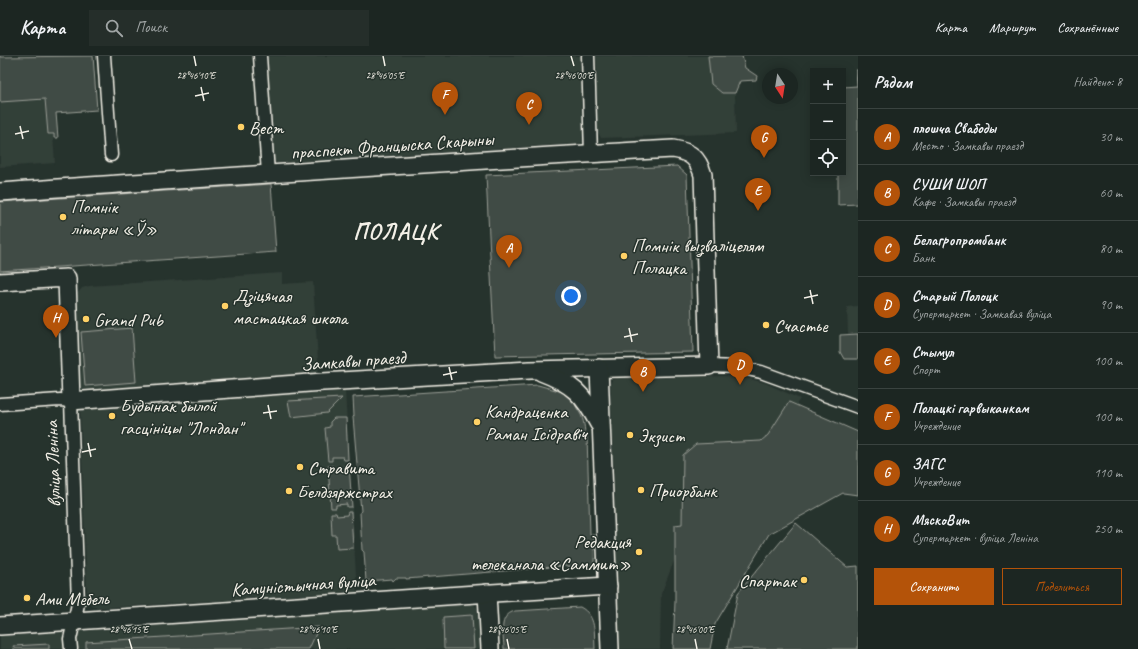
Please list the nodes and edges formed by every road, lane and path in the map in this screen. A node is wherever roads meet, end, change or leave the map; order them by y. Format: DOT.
graph roads {
  1 [pos="104,56"];
  2 [pos="260,56"];
  3 [pos="588,56"];
  4 [pos="591,154"];
  5 [pos="111,155"];
  6 [pos="268,174"];
  7 [pos="0,192"];
  8 [pos="0,282"];
  9 [pos="709,366"];
  10 [pos="599,368"];
  11 [pos="535,369"];
  12 [pos="71,400"];
  13 [pos="0,404"];
  14 [pos="858,407"];
  15 [pos="601,427"];
  16 [pos="608,586"];
  17 [pos="487,593"];
  18 [pos="74,620"];
  19 [pos="0,626"];
  20 [pos="71,649"];
  21 [pos="490,649"];
  22 [pos="610,649"];
  1 -- 5 [label="street"];
  2 -- 6 [label="street"];
  3 -- 4 [label="street"];
  4 -- 6 [label="street, праспект Францыска Скарыны"];
  4 -- 9 [label="street, праспект Францыска Скарыны"];
  6 -- 7 [label="street, праспект Францыска Скарыны"];
  8 -- 12 [label="street, вуліца Леніна"];
  9 -- 10 [label="street, Замкавы праезд"];
  9 -- 14 [label="street"];
  10 -- 11 [label="street, Замкавы праезд"];
  10 -- 15 [label="street"];
  11 -- 12 [label="street, Замкавы праезд"];
  11 -- 15 [label="street"];
  12 -- 13 [label="street, Замкавы праезд"];
  12 -- 18 [label="street, вуліца Леніна"];
  15 -- 16 [label="street"];
  16 -- 17 [label="street, Камуністычная вуліца"];
  16 -- 22 [label="street"];
  17 -- 18 [label="street, Камуністычная вуліца"];
  17 -- 21 [label="street"];
  18 -- 19 [label="street, Камуністычная вуліца"];
  18 -- 20 [label="street, вуліца Леніна"];
}
